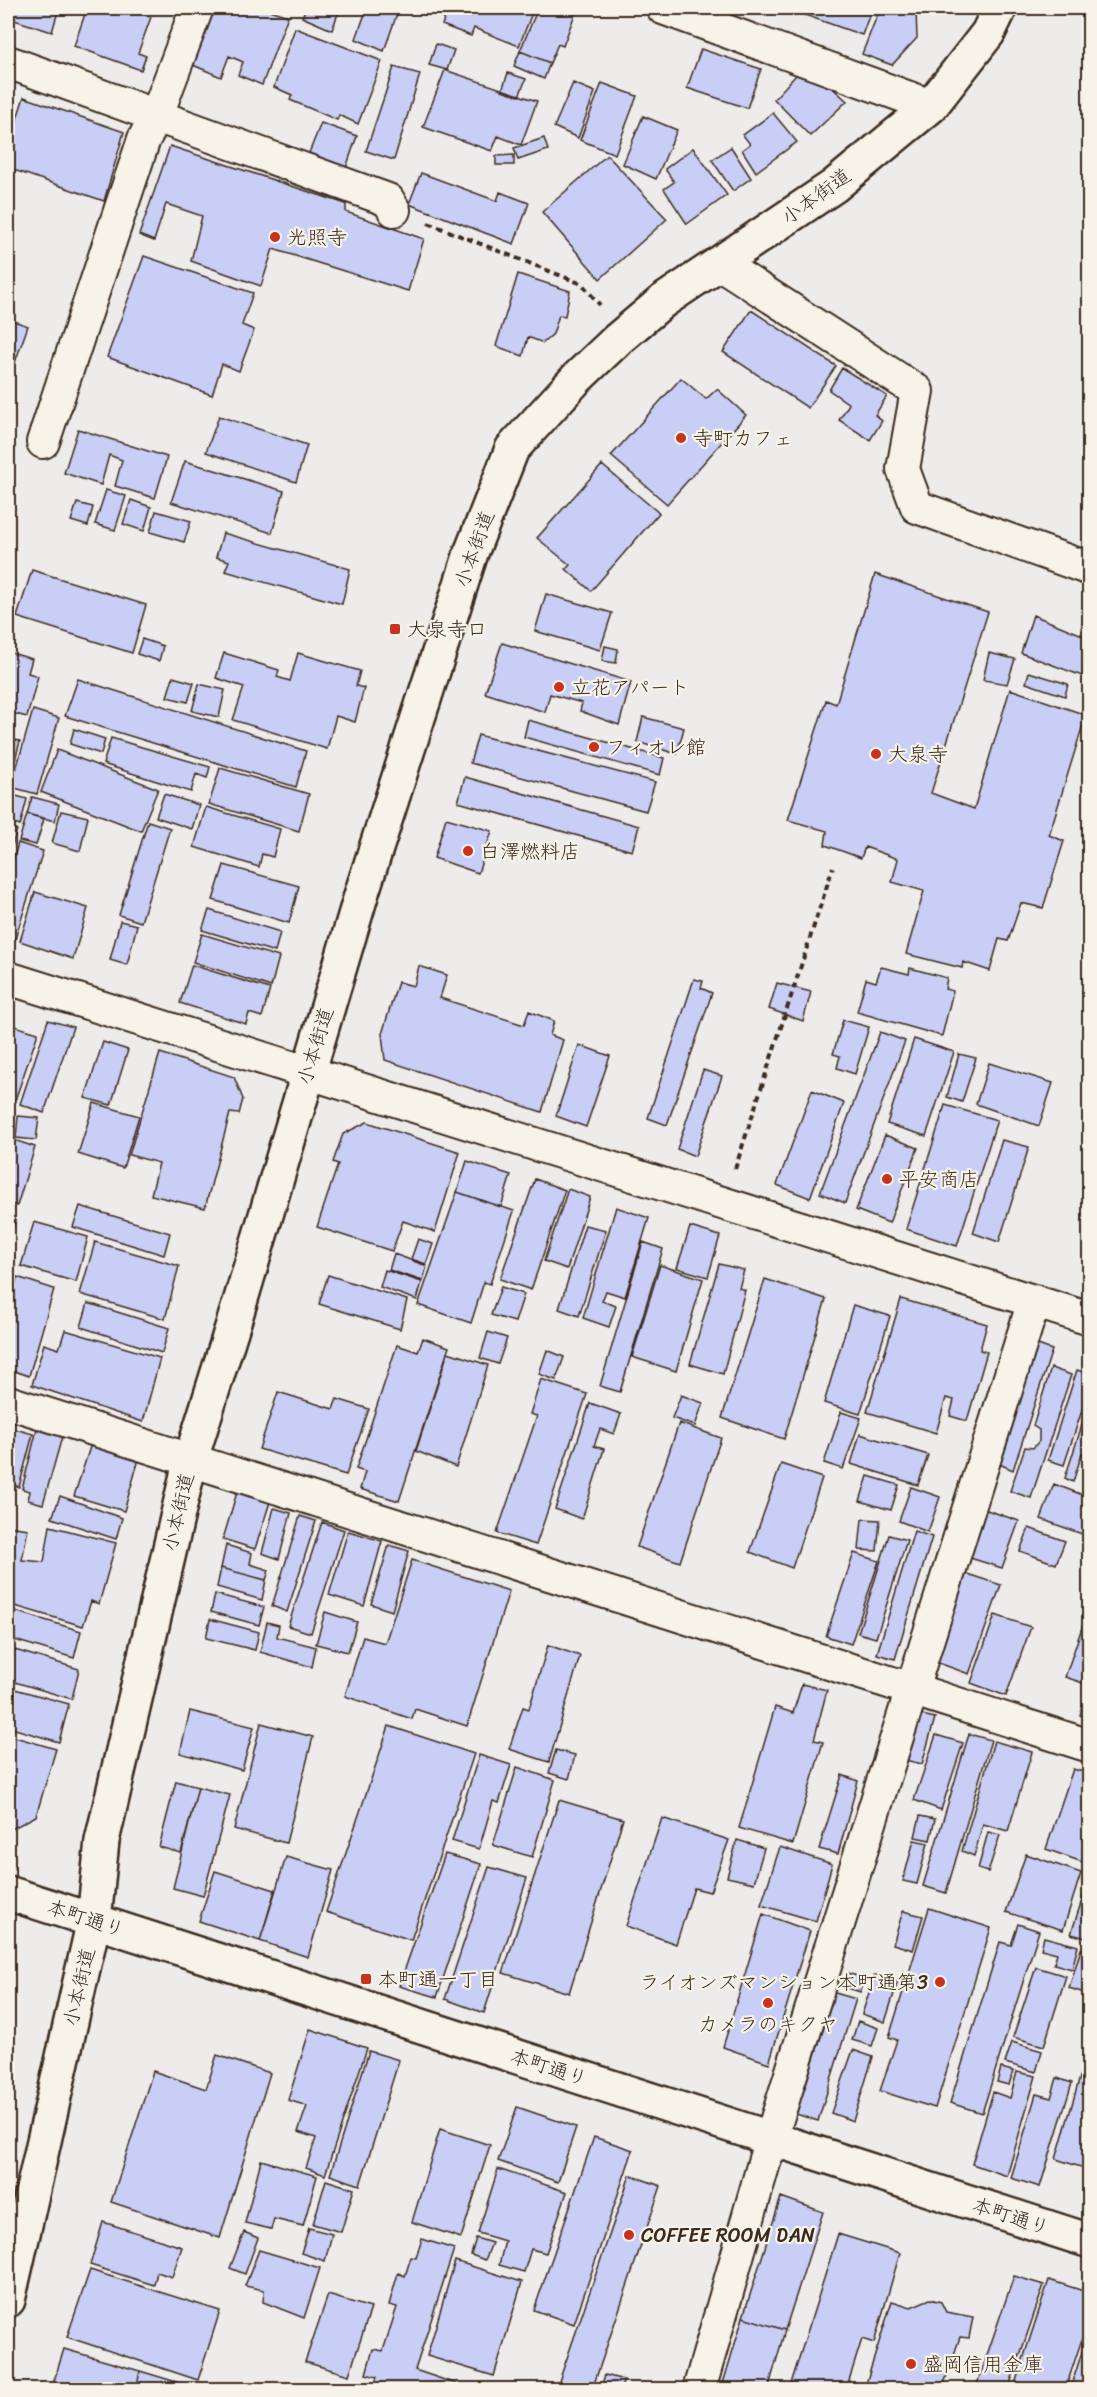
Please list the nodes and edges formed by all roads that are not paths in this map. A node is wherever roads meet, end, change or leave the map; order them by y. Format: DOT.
graph roads {
  1 [pos="197,8"];
  2 [pos="663,8"];
  3 [pos="1000,8"];
  4 [pos="8,62"];
  5 [pos="931,106"];
  6 [pos="156,117"];
  7 [pos="394,210"];
  8 [pos="719,263"];
  9 [pos="44,442"];
  10 [pos="1089,569"];
  11 [pos="8,978"];
  12 [pos="307,1073"];
  13 [pos="1034,1301"];
  14 [pos="1089,1319"];
  15 [pos="8,1402"];
  16 [pos="190,1462"];
  17 [pos="912,1690"];
  18 [pos="1089,1746"];
  19 [pos="8,1893"];
  20 [pos="94,1920"];
  21 [pos="771,2138"];
  22 [pos="1089,2241"];
  23 [pos="8,2300"];
  24 [pos="699,2390"];
  1 -- 6 [label="street"];
  2 -- 5 [label="street"];
  3 -- 5 [label="street, 小本街道"];
  4 -- 6 [label="street"];
  5 -- 8 [label="street, 小本街道"];
  6 -- 7 [label="street"];
  6 -- 9 [label="street"];
  8 -- 10 [label="street"];
  8 -- 12 [label="street, 小本街道"];
  11 -- 12 [label="street"];
  12 -- 13 [label="street"];
  12 -- 16 [label="street, 小本街道"];
  13 -- 14 [label="street"];
  13 -- 17 [label="street"];
  15 -- 16 [label="street"];
  16 -- 17 [label="street"];
  16 -- 20 [label="street, 小本街道"];
  17 -- 18 [label="street"];
  17 -- 21 [label="street"];
  19 -- 20 [label="street, 本町通り"];
  20 -- 21 [label="street, 本町通り"];
  20 -- 23 [label="street, 小本街道"];
  21 -- 22 [label="street, 本町通り"];
  21 -- 24 [label="street"];
}
